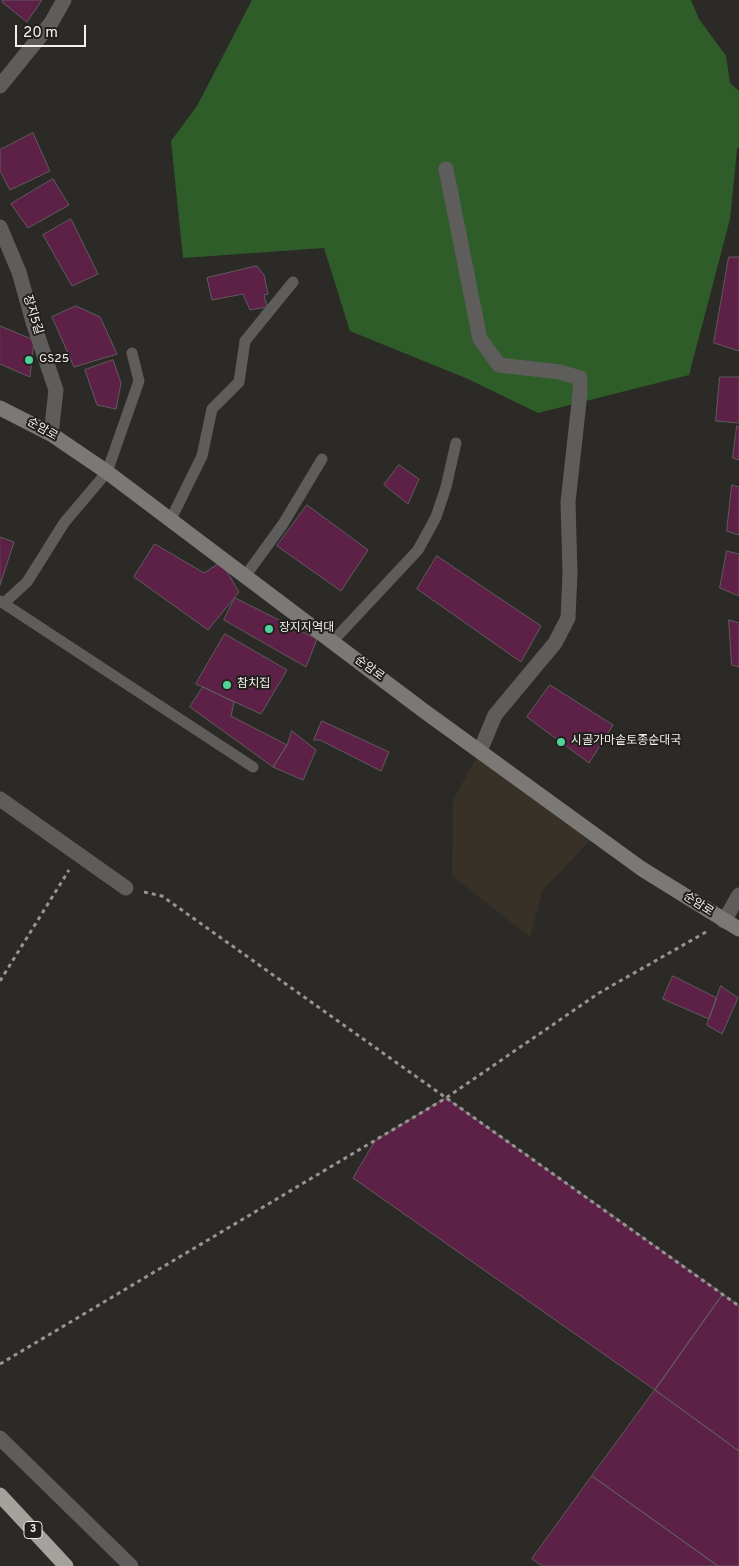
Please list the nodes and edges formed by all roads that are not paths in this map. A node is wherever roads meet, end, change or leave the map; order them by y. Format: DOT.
graph roads {
  1 [pos="64,0"];
  2 [pos="0,86"];
  3 [pos="446,169"];
  4 [pos="0,227"];
  5 [pos="293,282"];
  6 [pos="132,353"];
  7 [pos="0,408"];
  8 [pos="50,434"];
  9 [pos="456,443"];
  10 [pos="322,459"];
  11 [pos="107,472"];
  12 [pos="171,520"];
  13 [pos="246,575"];
  14 [pos="2,602"];
  15 [pos="332,642"];
  16 [pos="480,751"];
  17 [pos="254,767"];
  18 [pos="0,799"];
  19 [pos="126,888"];
  20 [pos="739,895"];
  21 [pos="724,921"];
  22 [pos="739,930"];
  23 [pos="0,1438"];
  24 [pos="0,1495"];
  25 [pos="66,1566"];
  26 [pos="131,1566"];
  1 -- 2 [label="street"];
  3 -- 16 [label="street"];
  4 -- 8 [label="street, 장지5길"];
  5 -- 12 [label="lane"];
  6 -- 11 [label="lane"];
  7 -- 8 [label="street, 순암로"];
  8 -- 11 [label="street, 순암로"];
  9 -- 15 [label="lane"];
  10 -- 13 [label="lane"];
  11 -- 12 [label="street, 순암로"];
  11 -- 14 [label="lane"];
  12 -- 13 [label="street, 순암로"];
  13 -- 15 [label="street, 순암로"];
  14 -- 17 [label="lane"];
  15 -- 16 [label="street, 순암로"];
  16 -- 21 [label="street, 순암로"];
  18 -- 19 [label="street"];
  20 -- 21 [label="street"];
  21 -- 22 [label="street, 순암로"];
  23 -- 26 [label="street"];
  24 -- 25 [label="highway, 3"];
}
